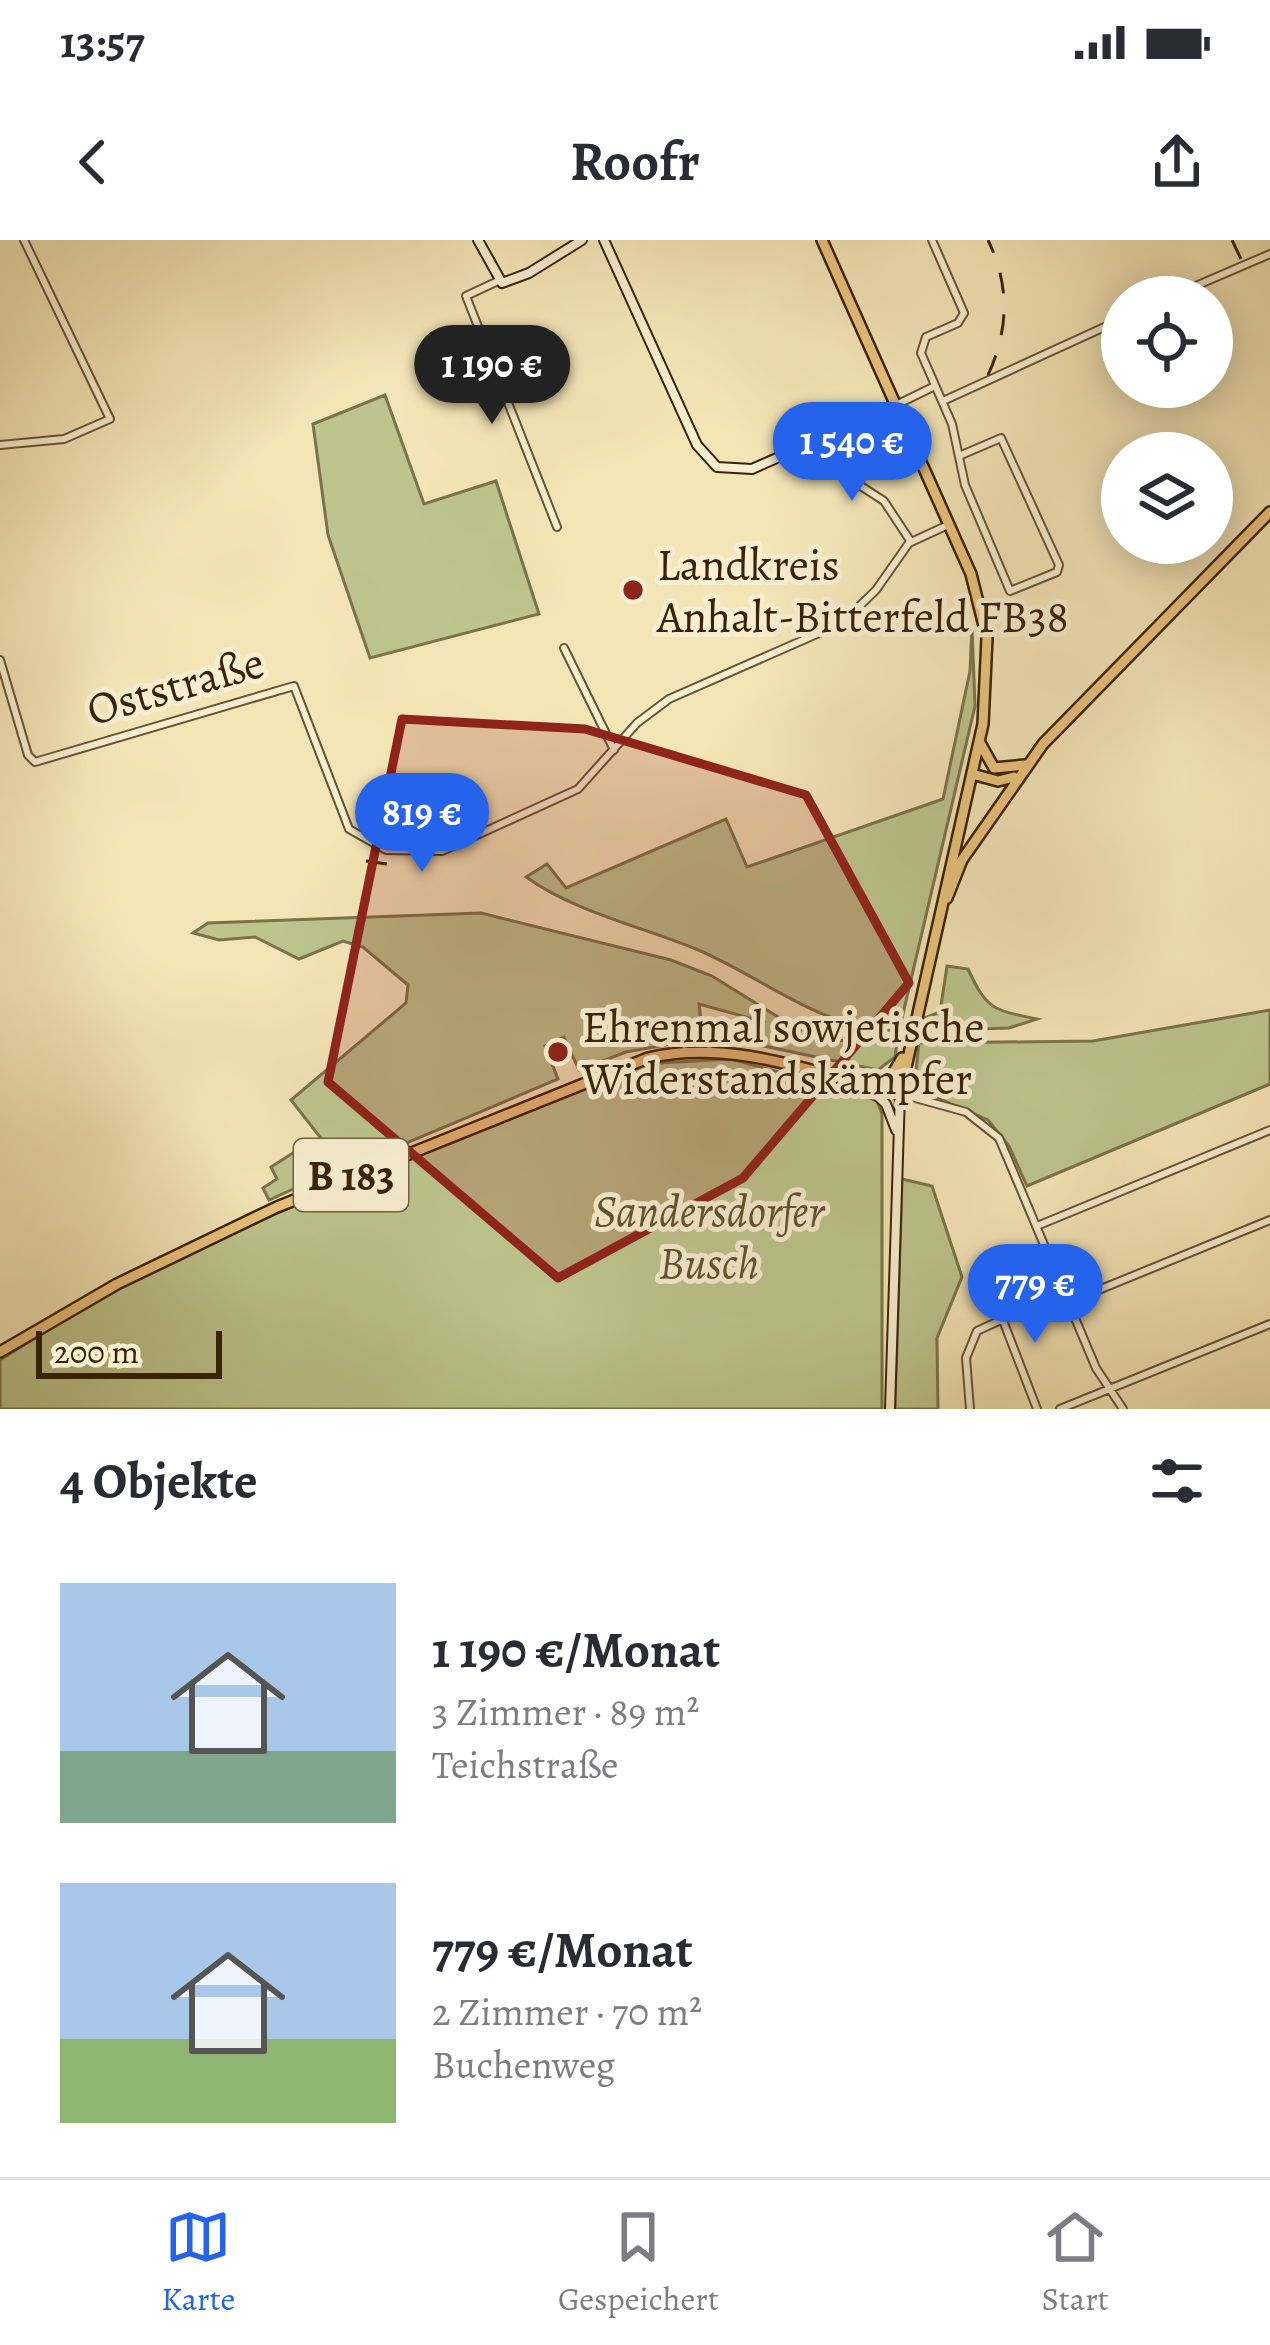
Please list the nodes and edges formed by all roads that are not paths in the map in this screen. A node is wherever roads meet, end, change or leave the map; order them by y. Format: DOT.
graph roads {
  1 [pos="25,240"];
  2 [pos="478,240"];
  3 [pos="582,240"];
  4 [pos="604,240"];
  5 [pos="822,240"];
  6 [pos="932,240"];
  7 [pos="1270,254"];
  8 [pos="1219,276"];
  9 [pos="498,281"];
  10 [pos="1101,329"];
  11 [pos="935,386"];
  12 [pos="943,401"];
  13 [pos="896,405"];
  14 [pos="814,440"];
  15 [pos="0,446"];
  16 [pos="959,455"];
  17 [pos="1270,512"];
  18 [pos="949,525"];
  19 [pos="556,527"];
  20 [pos="911,542"];
  21 [pos="564,648"];
  22 [pos="0,660"];
  23 [pos="980,742"];
  24 [pos="614,750"];
  25 [pos="1022,770"];
  26 [pos="972,774"];
  27 [pos="936,919"];
  28 [pos="907,1051"];
  29 [pos="867,1087"];
  30 [pos="900,1094"];
  31 [pos="1270,1130"];
  32 [pos="897,1131"];
  33 [pos="1270,1220"];
  34 [pos="1037,1226"];
  35 [pos="994,1297"];
  36 [pos="1069,1302"];
  37 [pos="1003,1319"];
  38 [pos="1270,1324"];
  39 [pos="0,1352"];
  40 [pos="1113,1388"];
  41 [pos="890,1409"];
  42 [pos="970,1409"];
  43 [pos="1036,1409"];
  44 [pos="1060,1409"];
  45 [pos="1123,1409"];
  1 -- 15 [label="street"];
  2 -- 9 [label="street"];
  3 -- 9 [label="street"];
  4 -- 14 [label="street"];
  5 -- 13 [label="main road"];
  6 -- 11 [label="street"];
  7 -- 8 [label="street"];
  9 -- 19 [label="street"];
  10 -- 12 [label="street"];
  11 -- 12 [label="street"];
  11 -- 13 [label="street"];
  12 -- 16 [label="street"];
  13 -- 14 [label="street"];
  13 -- 18 [label="main road"];
  14 -- 20 [label="street"];
  16 -- 16 [label="street"];
  17 -- 25 [label="main road"];
  18 -- 20 [label="street, Oststraße"];
  18 -- 23 [label="main road"];
  20 -- 24 [label="street, Oststraße"];
  21 -- 24 [label="street"];
  22 -- 24 [label="street, Oststraße"];
  23 -- 25 [label="main road"];
  23 -- 26 [label="main road"];
  25 -- 26 [label="main road"];
  25 -- 27 [label="main road"];
  26 -- 27 [label="main road"];
  27 -- 28 [label="main road"];
  28 -- 29 [label="main road"];
  28 -- 30 [label="main road"];
  29 -- 30 [label="main road, B 183"];
  29 -- 32 [label="street"];
  29 -- 39 [label="main road, B 183"];
  30 -- 32 [label="street"];
  30 -- 34 [label="street"];
  31 -- 34 [label="street"];
  32 -- 41 [label="street"];
  33 -- 36 [label="street"];
  34 -- 36 [label="street"];
  35 -- 37 [label="street"];
  36 -- 40 [label="street"];
  37 -- 42 [label="street"];
  37 -- 43 [label="street"];
  38 -- 40 [label="street"];
  40 -- 44 [label="street"];
  40 -- 45 [label="street"];
}
